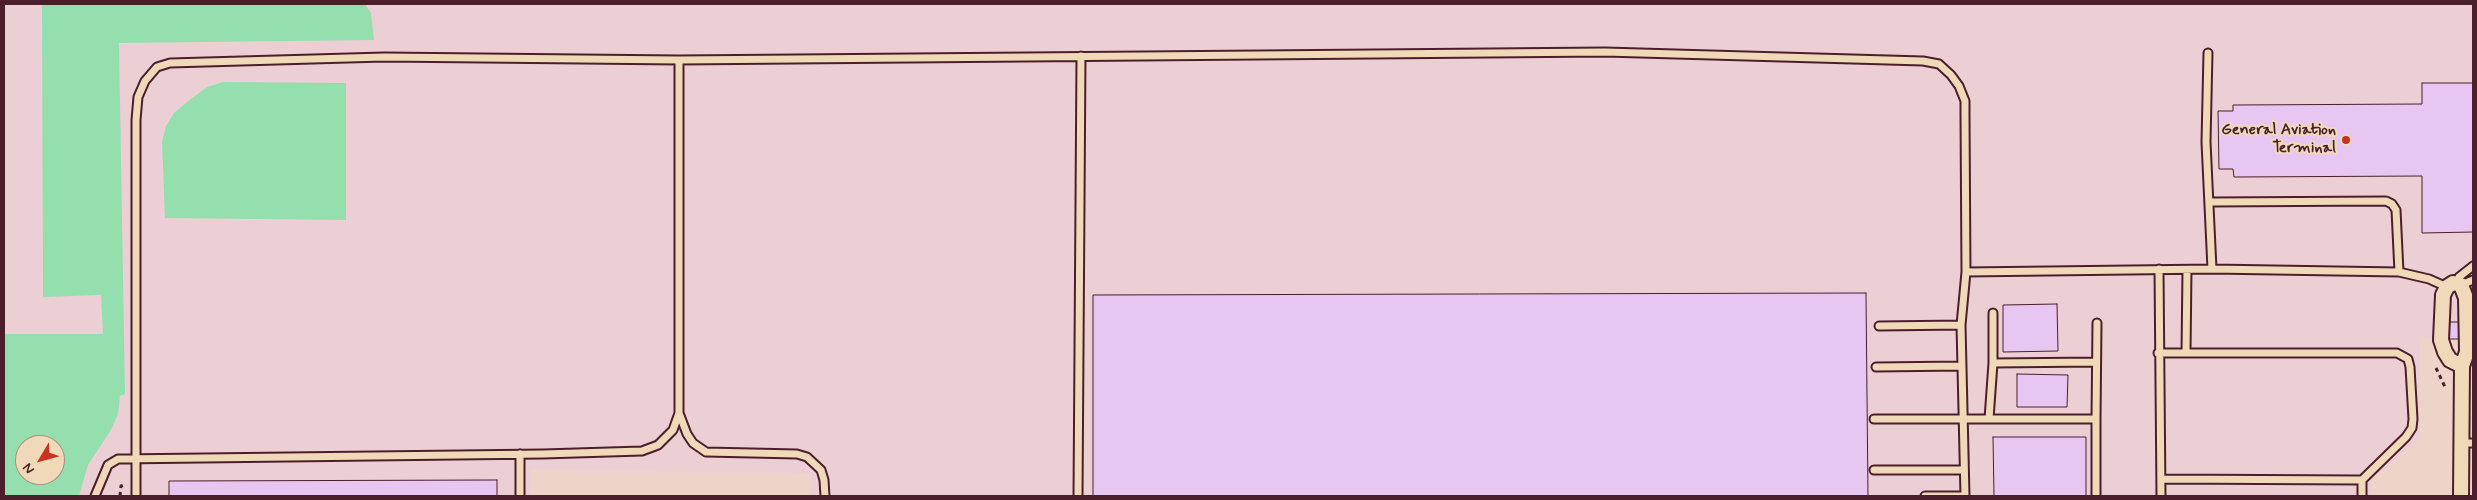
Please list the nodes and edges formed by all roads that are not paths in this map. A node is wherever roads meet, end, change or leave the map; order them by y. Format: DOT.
graph roads {
  1 [pos="2208,53"];
  2 [pos="1081,56"];
  3 [pos="679,60"];
  4 [pos="2210,202"];
  5 [pos="2473,266"];
  6 [pos="2159,269"];
  7 [pos="2212,269"];
  8 [pos="2187,270"];
  9 [pos="1966,272"];
  10 [pos="2399,272"];
  11 [pos="2462,286"];
  12 [pos="1993,314"];
  13 [pos="2096,323"];
  14 [pos="1961,325"];
  15 [pos="1879,326"];
  16 [pos="2186,352"];
  17 [pos="2158,353"];
  18 [pos="2096,362"];
  19 [pos="1993,363"];
  20 [pos="1961,366"];
  21 [pos="2468,366"];
  22 [pos="1876,367"];
  23 [pos="679,413"];
  24 [pos="1874,419"];
  25 [pos="1963,419"];
  26 [pos="2096,419"];
  27 [pos="1988,420"];
  28 [pos="2468,443"];
  29 [pos="520,454"];
  30 [pos="137,458"];
  31 [pos="1874,470"];
  32 [pos="1964,470"];
  33 [pos="2161,479"];
  34 [pos="2362,480"];
  35 [pos="95,496"];
  36 [pos="136,496"];
  37 [pos="520,496"];
  38 [pos="825,496"];
  39 [pos="1078,496"];
  40 [pos="1925,496"];
  41 [pos="1965,496"];
  42 [pos="2096,496"];
  43 [pos="2161,496"];
  44 [pos="2362,496"];
  45 [pos="2461,496"];
  1 -- 4 [label="lane"];
  2 -- 3 [label="lane"];
  2 -- 9 [label="lane"];
  2 -- 39 [label="lane"];
  3 -- 23 [label="lane"];
  3 -- 30 [label="lane"];
  4 -- 7 [label="lane"];
  4 -- 10 [label="lane"];
  5 -- 11 [label="lane"];
  6 -- 8 [label="lane"];
  6 -- 9 [label="lane"];
  6 -- 17 [label="lane"];
  7 -- 8 [label="lane"];
  7 -- 10 [label="lane"];
  8 -- 16 [label="lane"];
  9 -- 14 [label="lane"];
  10 -- 11 [label="lane"];
  11 -- 21 [label="street"];
  11 -- 21 [label="street"];
  12 -- 19 [label="lane"];
  13 -- 18 [label="lane"];
  14 -- 15 [label="lane"];
  14 -- 20 [label="lane"];
  16 -- 17 [label="lane"];
  16 -- 34 [label="lane"];
  17 -- 33 [label="lane"];
  18 -- 19 [label="lane"];
  18 -- 26 [label="lane"];
  19 -- 27 [label="lane"];
  20 -- 22 [label="lane"];
  20 -- 25 [label="lane"];
  21 -- 28 [label="street"];
  23 -- 29 [label="lane"];
  23 -- 38 [label="lane"];
  24 -- 25 [label="lane"];
  25 -- 27 [label="lane"];
  25 -- 32 [label="lane"];
  26 -- 27 [label="lane"];
  26 -- 42 [label="lane"];
  28 -- 45 [label="street"];
  29 -- 30 [label="lane"];
  29 -- 37 [label="lane"];
  30 -- 35 [label="lane"];
  30 -- 36 [label="lane"];
  31 -- 32 [label="lane"];
  32 -- 41 [label="lane"];
  33 -- 34 [label="lane"];
  33 -- 43 [label="lane"];
  34 -- 44 [label="lane"];
  40 -- 41 [label="lane"];
}
